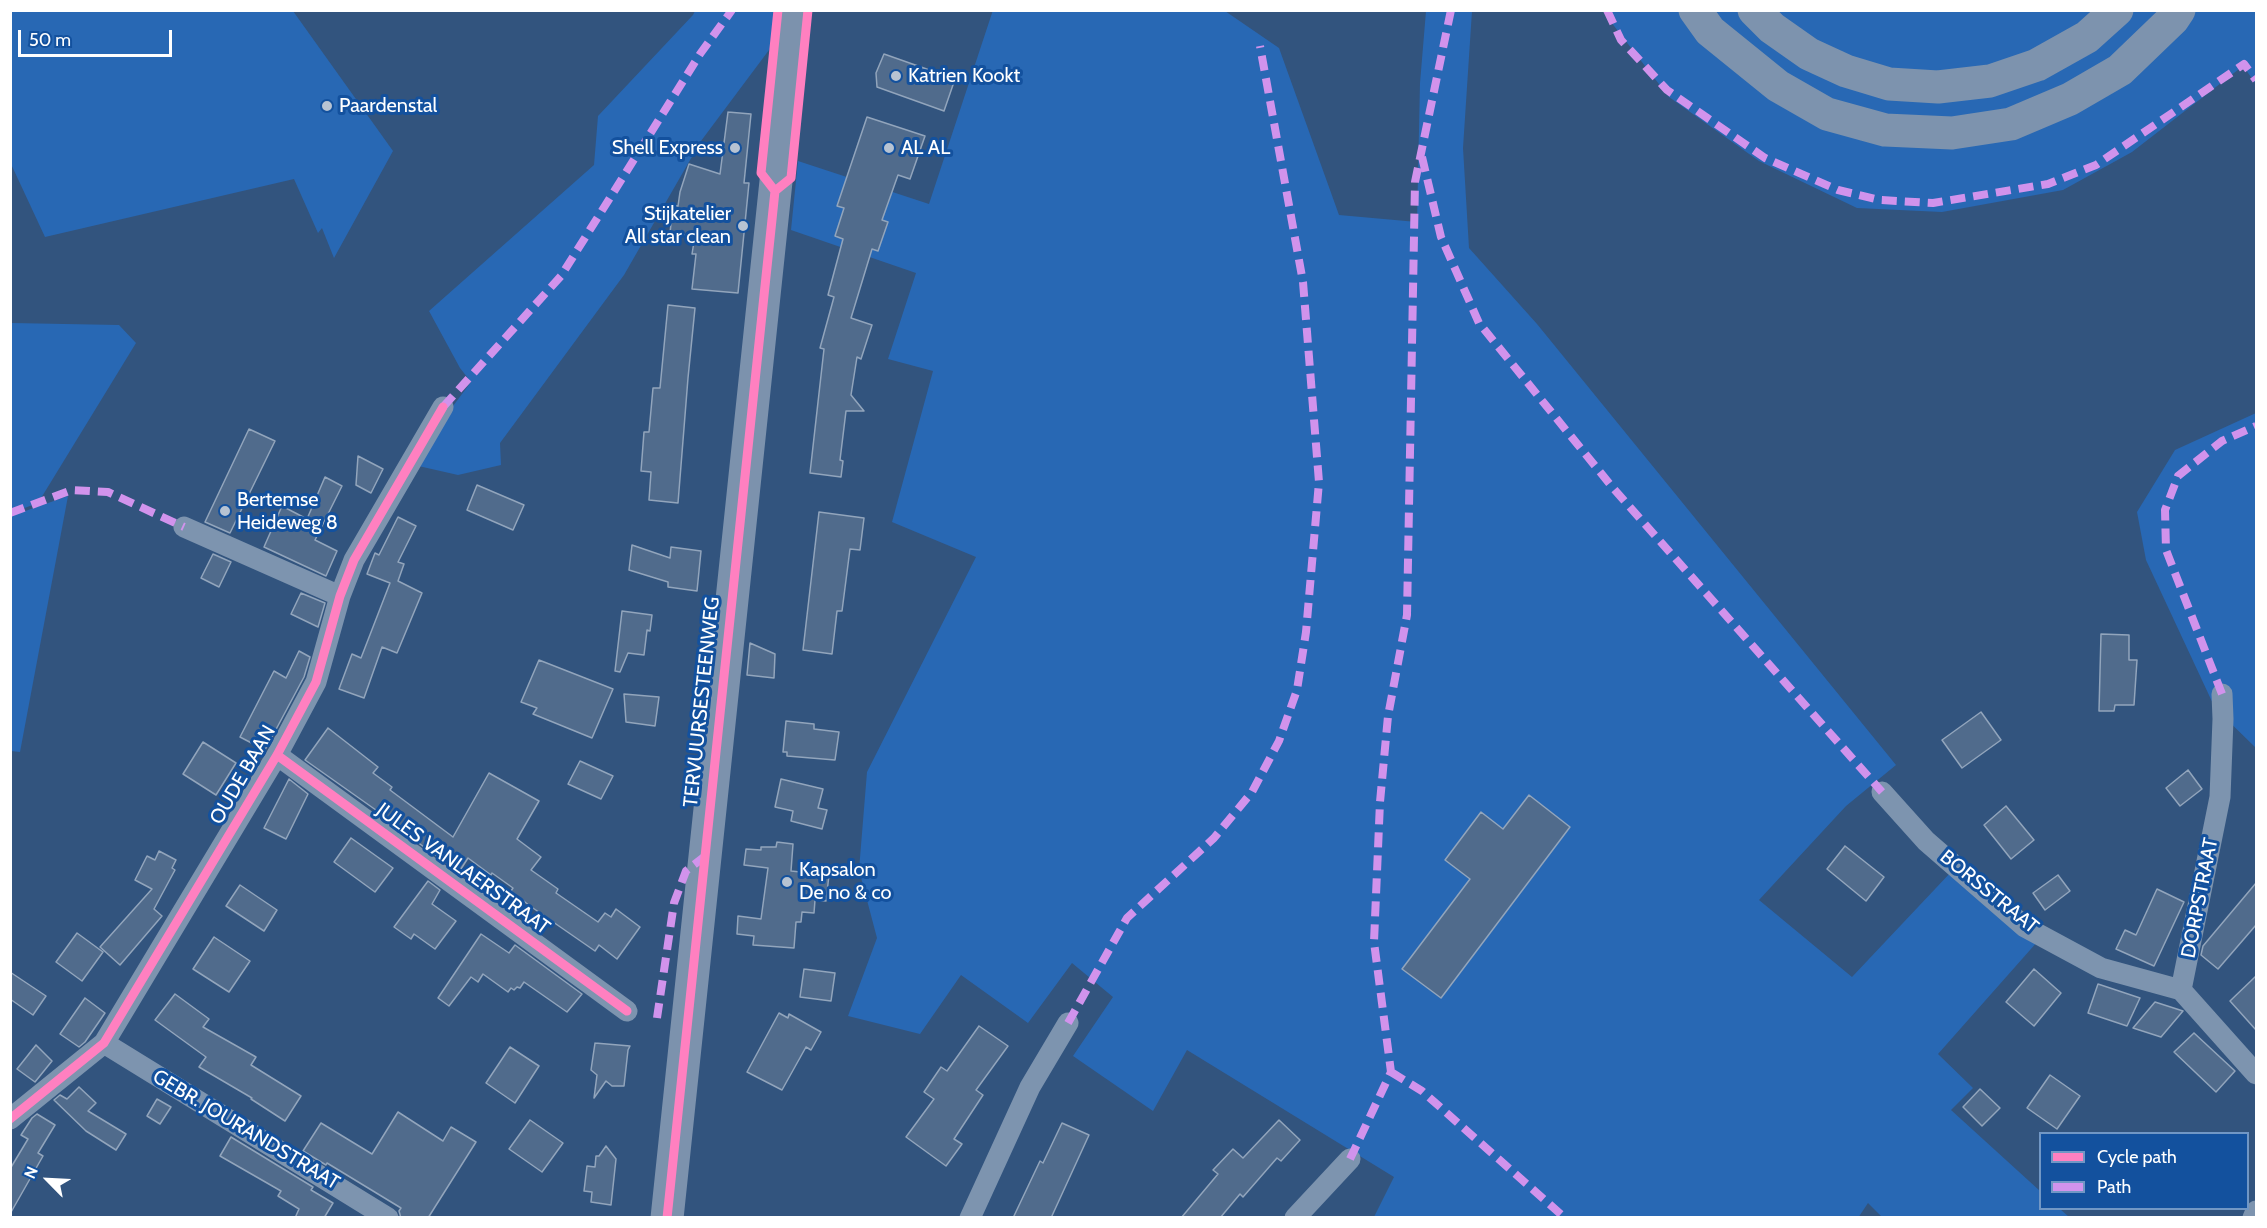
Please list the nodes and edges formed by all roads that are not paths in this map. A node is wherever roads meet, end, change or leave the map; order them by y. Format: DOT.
graph roads {
  1 [pos="794,10"];
  2 [pos="1695,10"];
  3 [pos="1754,10"];
  4 [pos="2117,10"];
  5 [pos="2180,10"];
  6 [pos="443,407"];
  7 [pos="184,527"];
  8 [pos="340,596"];
  9 [pos="2222,694"];
  10 [pos="277,755"];
  11 [pos="1882,792"];
  12 [pos="2181,990"];
  13 [pos="627,1011"];
  14 [pos="1068,1023"];
  15 [pos="104,1043"];
  16 [pos="2256,1074"];
  17 [pos="10,1119"];
  18 [pos="1350,1159"];
  19 [pos="2256,1211"];
  20 [pos="388,1218"];
  21 [pos="667,1218"];
  22 [pos="970,1218"];
  23 [pos="1295,1218"];
  24 [pos="2253,1218"];
  1 -- 21 [label="main road, TERVUURSESTEENWEG"];
  2 -- 5 [label="highway"];
  3 -- 4 [label="highway"];
  6 -- 8 [label="street, OUDE BAAN"];
  7 -- 8 [label="street"];
  8 -- 10 [label="street, OUDE BAAN"];
  9 -- 12 [label="street, DORPSTRAAT"];
  10 -- 13 [label="street, JULES VANLAERSTRAAT"];
  10 -- 15 [label="street, OUDE BAAN"];
  11 -- 12 [label="street, BORSSTRAAT"];
  12 -- 16 [label="street"];
  14 -- 22 [label="street"];
  15 -- 17 [label="street, OUDE BAAN"];
  15 -- 20 [label="street, GEBR. JOURANDSTRAAT"];
  18 -- 23 [label="street"];
  19 -- 24 [label="street"];
}
